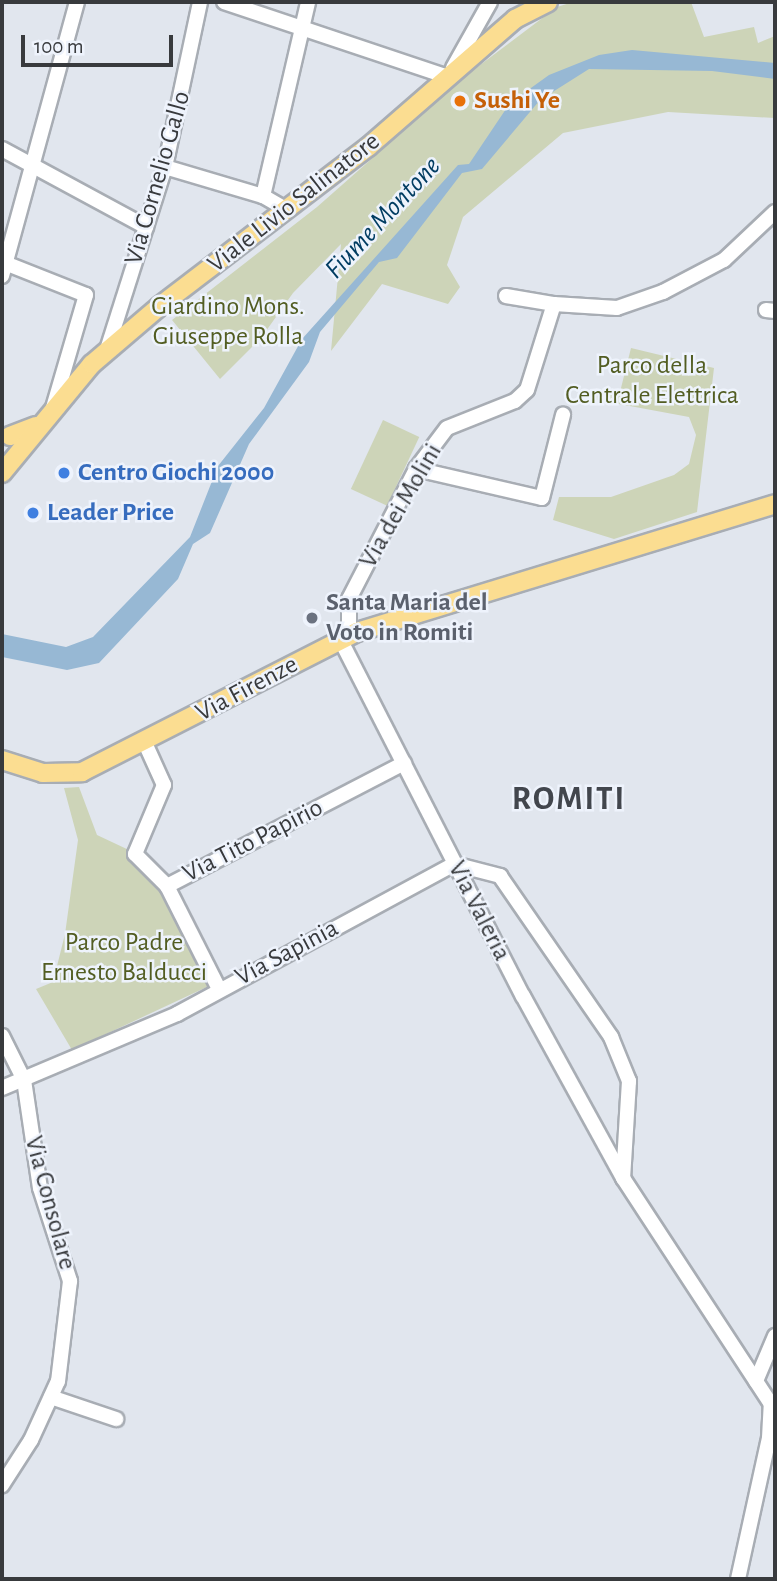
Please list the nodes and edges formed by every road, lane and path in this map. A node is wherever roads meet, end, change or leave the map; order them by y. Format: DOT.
graph roads {
  1 [pos="77,2"];
  2 [pos="200,2"];
  3 [pos="225,2"];
  4 [pos="308,2"];
  5 [pos="489,2"];
  6 [pos="548,2"];
  7 [pos="301,26"];
  8 [pos="451,72"];
  9 [pos="2,149"];
  10 [pos="31,163"];
  11 [pos="165,167"];
  12 [pos="263,196"];
  13 [pos="286,209"];
  14 [pos="775,212"];
  15 [pos="146,227"];
  16 [pos="4,269"];
  17 [pos="506,296"];
  18 [pos="554,304"];
  19 [pos="106,352"];
  20 [pos="47,415"];
  21 [pos="563,415"];
  22 [pos="6,434"];
  23 [pos="12,457"];
  24 [pos="416,469"];
  25 [pos="2,472"];
  26 [pos="775,504"];
  27 [pos="345,639"];
  28 [pos="145,743"];
  29 [pos="2,760"];
  30 [pos="404,763"];
  31 [pos="454,864"];
  32 [pos="167,886"];
  33 [pos="219,989"];
  34 [pos="2,1037"];
  35 [pos="24,1080"];
  36 [pos="2,1088"];
  37 [pos="623,1178"];
  38 [pos="775,1336"];
  39 [pos="756,1381"];
  40 [pos="51,1397"];
  41 [pos="773,1407"];
  42 [pos="116,1419"];
  43 [pos="2,1485"];
  44 [pos="738,1579"];
  1 -- 10 [label="street"];
  2 -- 11 [label="street, Via Cornelio Gallo"];
  3 -- 7 [label="street"];
  4 -- 7 [label="street"];
  5 -- 8 [label="street, Viale Livio Salinatore"];
  6 -- 8 [label="main road, Viale Livio Salinatore"];
  7 -- 8 [label="street"];
  7 -- 12 [label="street"];
  8 -- 13 [label="main road, Viale Livio Salinatore"];
  9 -- 10 [label="street"];
  10 -- 15 [label="street"];
  10 -- 16 [label="street"];
  11 -- 12 [label="street"];
  11 -- 15 [label="street, Via Cornelio Gallo"];
  12 -- 13 [label="street"];
  13 -- 19 [label="main road, Viale Livio Salinatore"];
  14 -- 18 [label="street"];
  15 -- 19 [label="street, Via Cornelio Gallo"];
  16 -- 20 [label="street"];
  17 -- 18 [label="street"];
  18 -- 24 [label="street, Via dei Molini"];
  19 -- 20 [label="main road, Viale Livio Salinatore"];
  20 -- 22 [label="main road"];
  20 -- 23 [label="main road, Viale Livio Salinatore"];
  21 -- 24 [label="street"];
  22 -- 23 [label="main road"];
  23 -- 25 [label="main road, Viale Livio Salinatore"];
  24 -- 27 [label="street, Via dei Molini"];
  26 -- 27 [label="main road, Via Firenze"];
  27 -- 28 [label="main road, Via Firenze"];
  27 -- 30 [label="street, Via Valeria"];
  28 -- 29 [label="main road, Via Firenze"];
  28 -- 32 [label="street"];
  30 -- 31 [label="street, Via Valeria"];
  30 -- 32 [label="street, Via Tito Papirio"];
  31 -- 33 [label="street, Via Sapinia"];
  31 -- 37 [label="street, Via Valeria"];
  31 -- 37 [label="street"];
  32 -- 33 [label="street, Via Tito Papirio"];
  33 -- 35 [label="street, Via Sapinia"];
  34 -- 35 [label="street, Via Consolare"];
  35 -- 36 [label="street, Via Sapinia"];
  35 -- 40 [label="street, Via Consolare"];
  37 -- 39 [label="street, Via Valeria"];
  38 -- 39 [label="street"];
  39 -- 41 [label="street, Via Valeria"];
  40 -- 42 [label="street"];
  40 -- 43 [label="street, Via Consolare"];
  41 -- 44 [label="street"];
}
